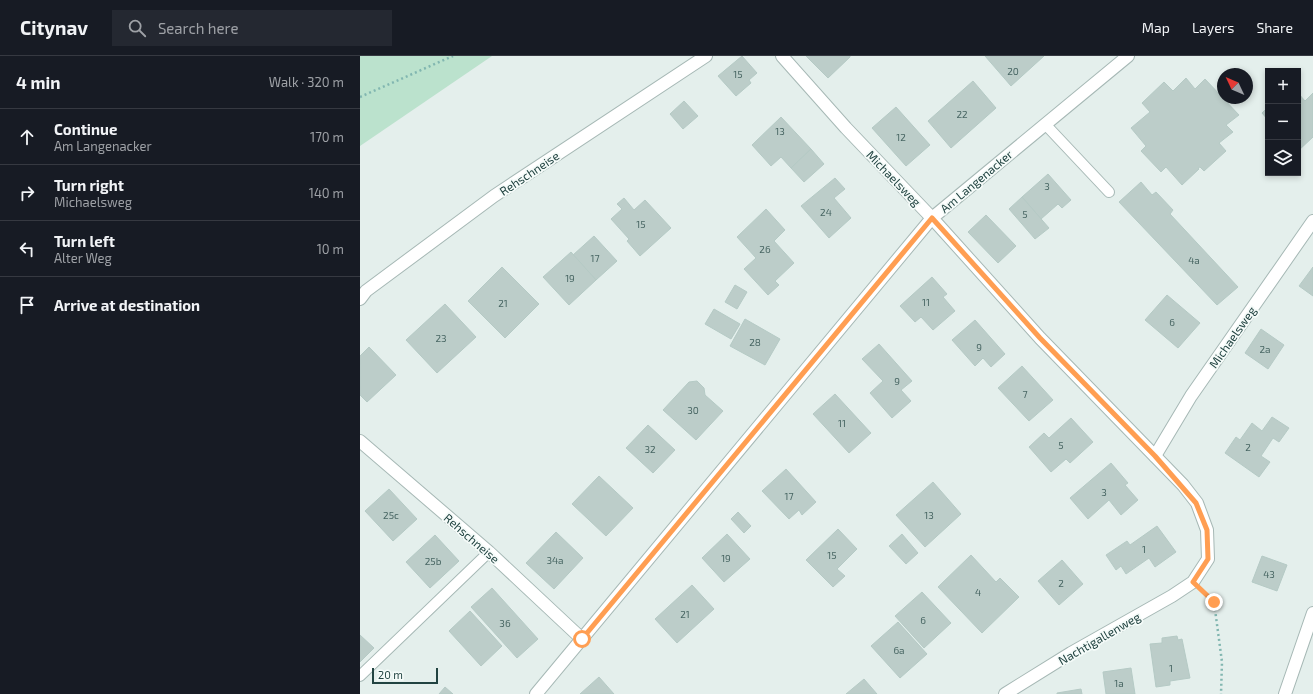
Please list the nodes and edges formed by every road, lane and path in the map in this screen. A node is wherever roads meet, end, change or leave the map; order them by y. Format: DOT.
graph roads {
  1 [pos="453,56"];
  2 [pos="706,56"];
  3 [pos="782,56"];
  4 [pos="1128,56"];
  5 [pos="360,97"];
  6 [pos="1045,124"];
  7 [pos="1109,192"];
  8 [pos="932,218"];
  9 [pos="1313,221"];
  10 [pos="360,299"];
  11 [pos="360,441"];
  12 [pos="1155,456"];
  13 [pos="489,552"];
  14 [pos="1193,582"];
  15 [pos="1313,613"];
  16 [pos="582,639"];
  17 [pos="360,676"];
  18 [pos="536,694"];
  19 [pos="1006,694"];
  20 [pos="1220,694"];
  21 [pos="1285,694"];
  1 -- 5 [label="path"];
  2 -- 10 [label="street, Rehschneise"];
  3 -- 8 [label="street, Michaelsweg"];
  4 -- 6 [label="street, Am Langenacker"];
  6 -- 7 [label="lane"];
  6 -- 8 [label="street, Am Langenacker"];
  8 -- 12 [label="street, Michaelsweg"];
  8 -- 16 [label="street, Am Langenacker"];
  9 -- 12 [label="street, Michaelsweg"];
  11 -- 13 [label="street, Rehschneise"];
  12 -- 14 [label="street, Michaelsweg"];
  13 -- 16 [label="street, Rehschneise"];
  13 -- 17 [label="lane"];
  14 -- 19 [label="street, Nachtigallenweg"];
  14 -- 20 [label="path"];
  15 -- 21 [label="street"];
  16 -- 18 [label="street, Am Langenacker"];
}
